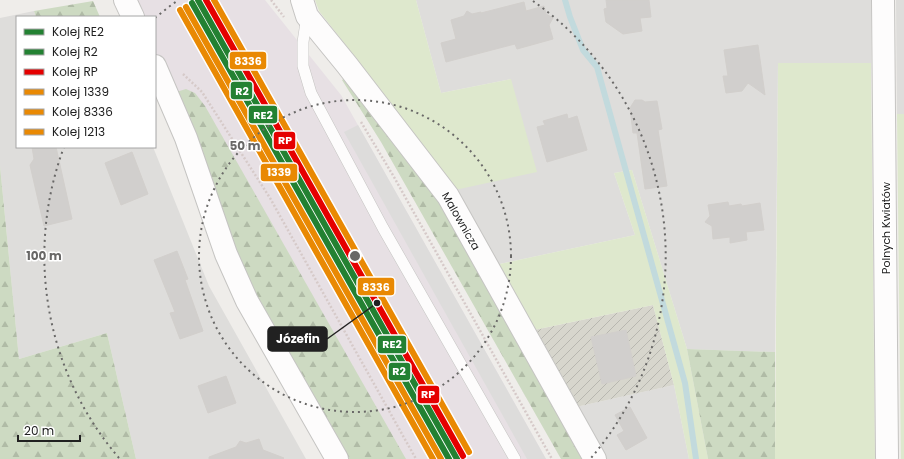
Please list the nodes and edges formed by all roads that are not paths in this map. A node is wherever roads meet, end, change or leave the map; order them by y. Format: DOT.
graph roads {
  1 [pos="124,0"];
  2 [pos="883,0"];
  3 [pos="304,8"];
  4 [pos="132,16"];
  5 [pos="156,68"];
  6 [pos="887,457"];
  7 [pos="337,459"];
  8 [pos="515,459"];
  9 [pos="595,459"];
  1 -- 4 [label="street"];
  2 -- 6 [label="street, Polnych Kwiatów"];
  3 -- 8 [label="lane"];
  3 -- 9 [label="street, Malownicza"];
  5 -- 7 [label="street"];
}
